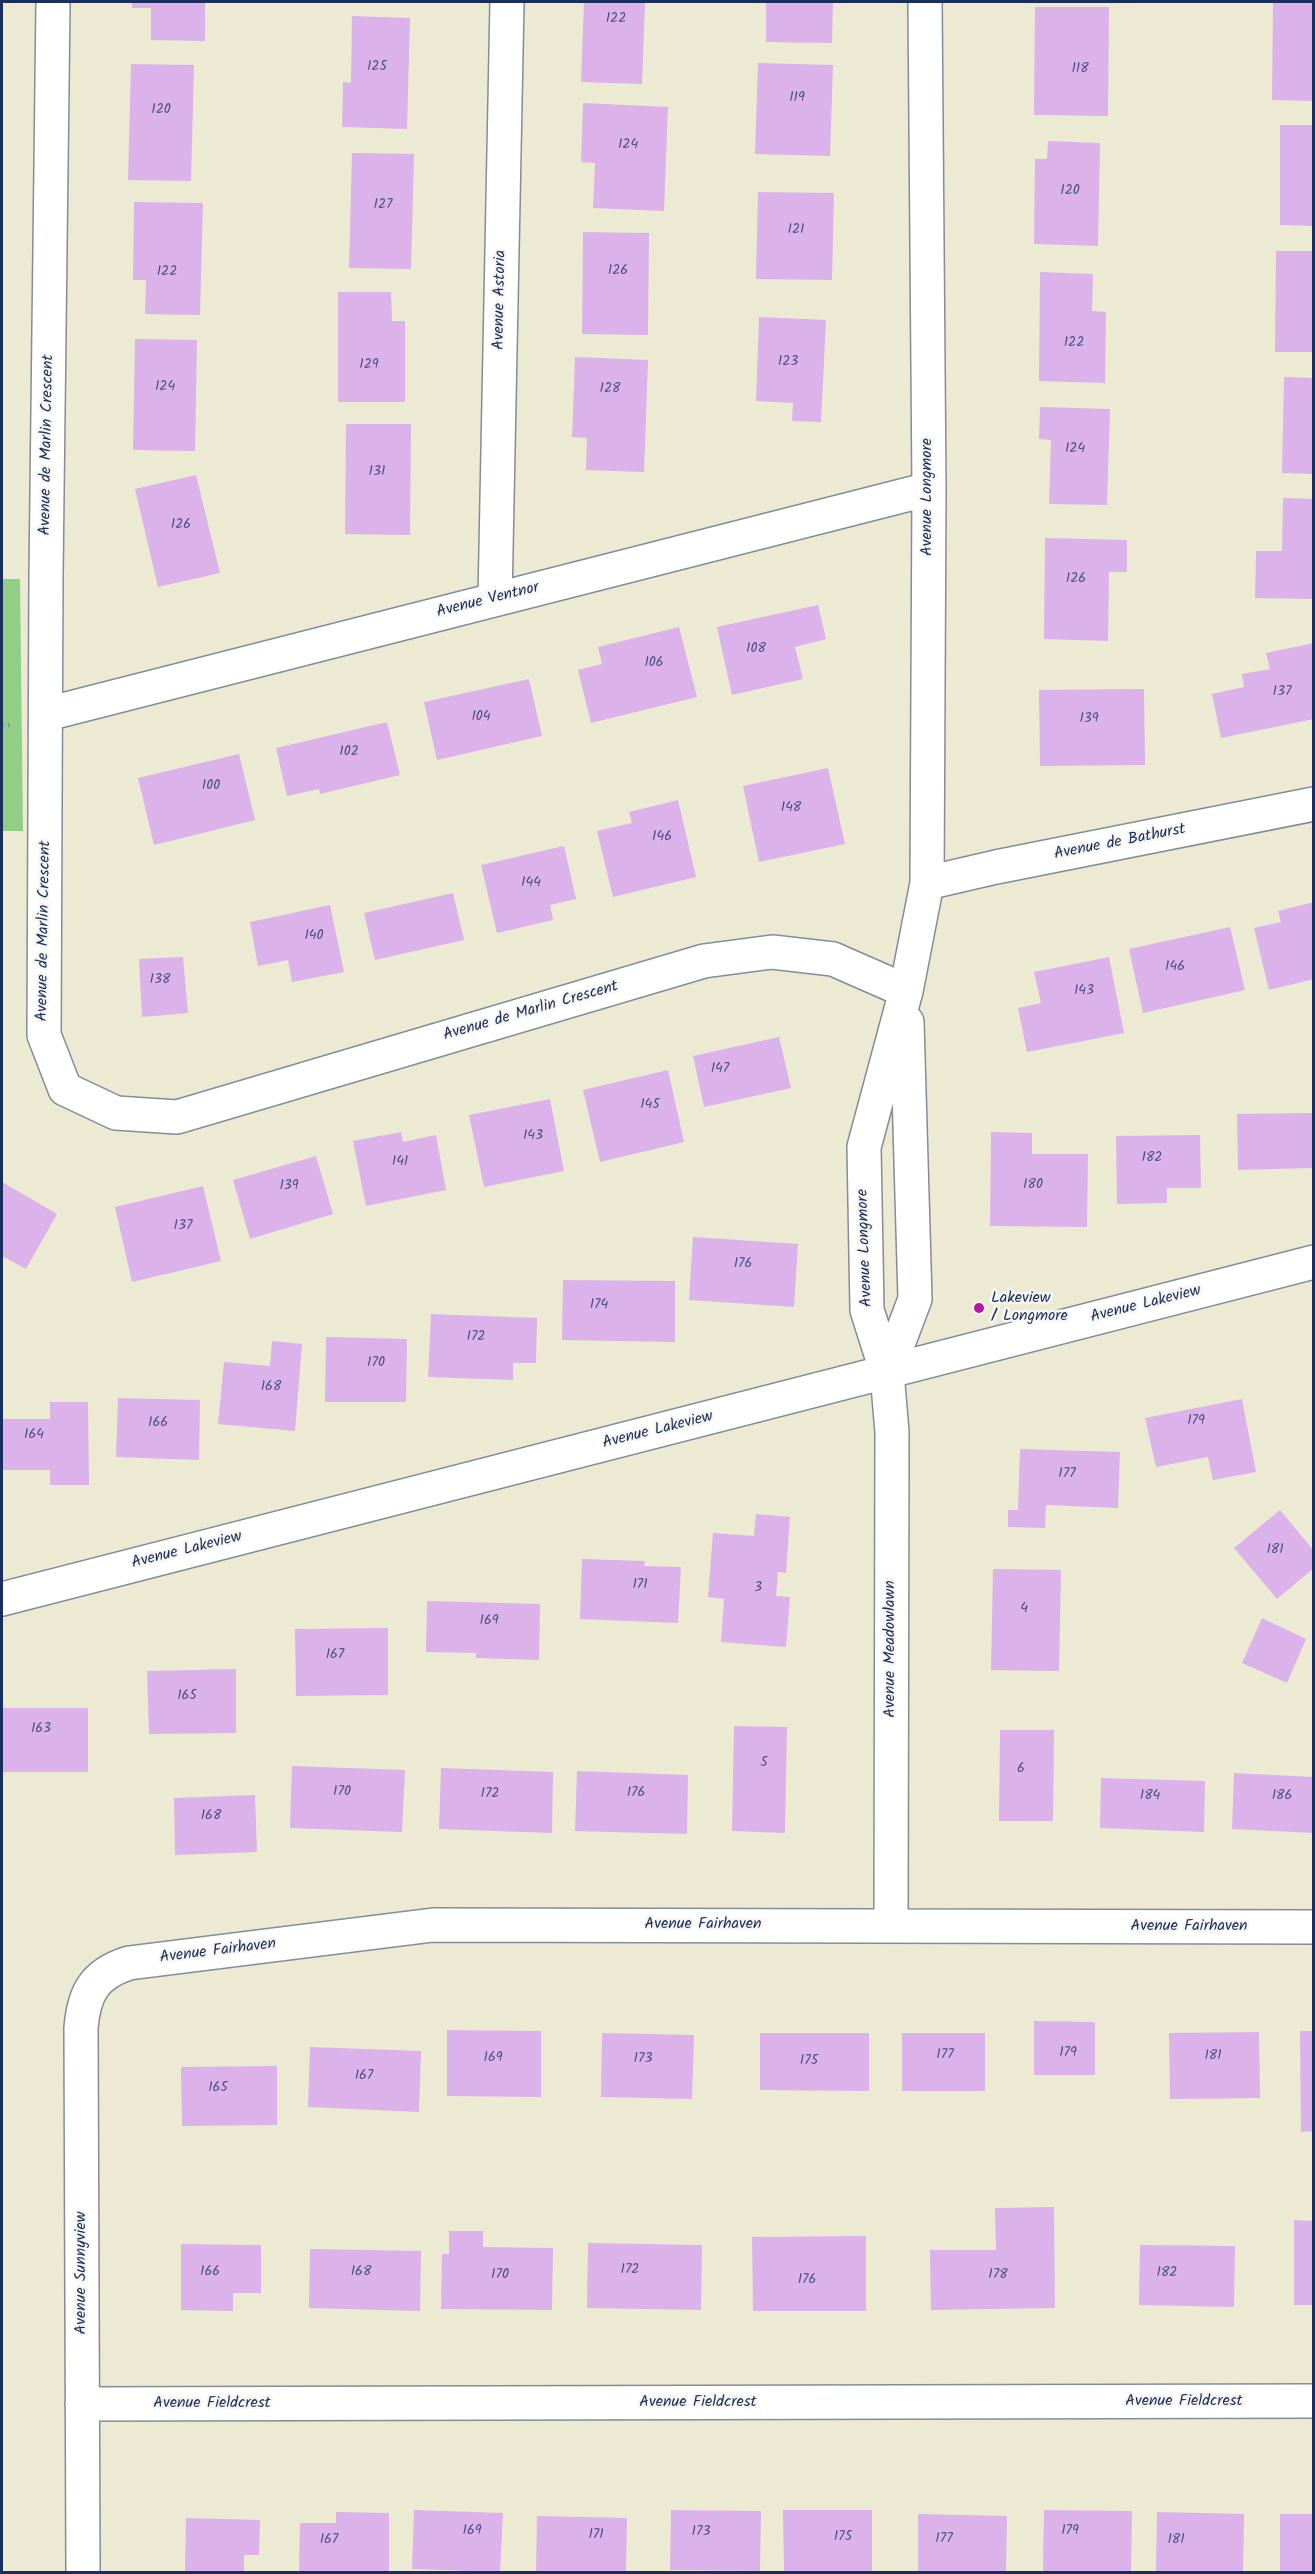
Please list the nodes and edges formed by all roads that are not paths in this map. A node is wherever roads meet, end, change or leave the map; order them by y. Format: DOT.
graph roads {
  1 [pos="53,2"];
  2 [pos="507,2"];
  3 [pos="925,2"];
  4 [pos="929,489"];
  5 [pos="495,599"];
  6 [pos="47,714"];
  7 [pos="1314,804"];
  8 [pos="927,883"];
  9 [pos="906,990"];
  10 [pos="1312,1269"];
  11 [pos="887,1373"];
  12 [pos="2,1599"];
  13 [pos="891,1926"];
  14 [pos="1314,1927"];
  15 [pos="98,1978"];
  16 [pos="1314,2401"];
  17 [pos="82,2404"];
  18 [pos="83,2572"];
  1 -- 6 [label="street, Avenue de Marlin Crescent"];
  2 -- 5 [label="street, Avenue Astoria"];
  3 -- 4 [label="street, Avenue Longmore"];
  4 -- 5 [label="street, Avenue Ventnor"];
  4 -- 8 [label="street, Avenue Longmore"];
  5 -- 6 [label="street, Avenue Ventnor"];
  6 -- 9 [label="street, Avenue de Marlin Crescent"];
  7 -- 8 [label="street, Avenue de Bathurst"];
  8 -- 9 [label="street, Avenue Longmore"];
  9 -- 11 [label="street, Avenue Longmore"];
  9 -- 11 [label="street, Avenue Longmore"];
  10 -- 11 [label="street, Avenue Lakeview"];
  11 -- 12 [label="street, Avenue Lakeview"];
  11 -- 13 [label="street, Avenue Meadowlawn"];
  13 -- 14 [label="street, Avenue Fairhaven"];
  13 -- 15 [label="street, Avenue Fairhaven"];
  15 -- 17 [label="street, Avenue Sunnyview"];
  16 -- 17 [label="street, Avenue Fieldcrest"];
  17 -- 18 [label="street, Avenue Sunnyview"];
}
